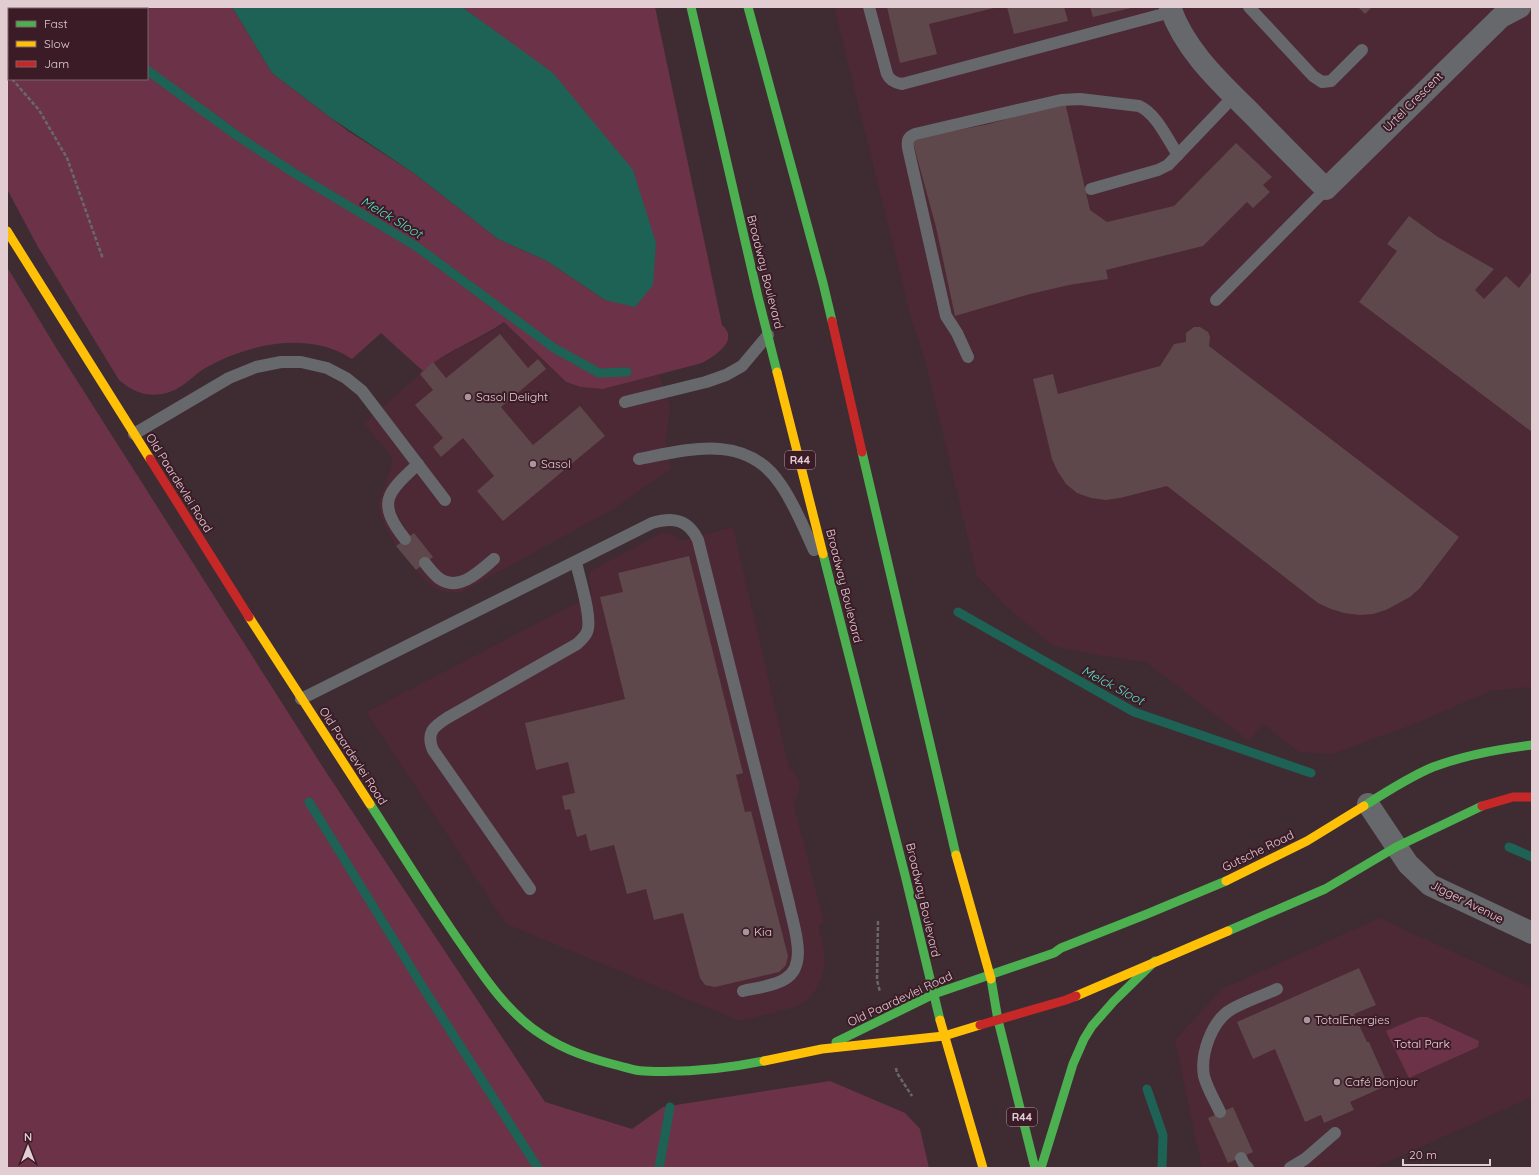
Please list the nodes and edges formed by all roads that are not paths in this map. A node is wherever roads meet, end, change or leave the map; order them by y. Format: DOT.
graph roads {
  1 [pos="691,7"];
  2 [pos="748,7"];
  3 [pos="869,7"];
  4 [pos="1249,7"];
  5 [pos="1520,7"];
  6 [pos="1170,9"];
  7 [pos="1503,12"];
  8 [pos="1362,50"];
  9 [pos="1234,96"];
  10 [pos="1178,155"];
  11 [pos="1091,189"];
  12 [pos="1326,189"];
  13 [pos="7,231"];
  14 [pos="1216,300"];
  15 [pos="768,335"];
  16 [pos="968,357"];
  17 [pos="625,402"];
  18 [pos="134,434"];
  19 [pos="639,459"];
  20 [pos="418,464"];
  21 [pos="445,500"];
  22 [pos="405,539"];
  23 [pos="494,559"];
  24 [pos="576,562"];
  25 [pos="425,563"];
  26 [pos="832,585"];
  27 [pos="301,699"];
  28 [pos="1532,745"];
  29 [pos="1532,797"];
  30 [pos="1368,804"];
  31 [pos="1396,846"];
  32 [pos="530,889"];
  33 [pos="1532,934"];
  34 [pos="1155,961"];
  35 [pos="990,974"];
  36 [pos="1277,989"];
  37 [pos="743,991"];
  38 [pos="934,994"];
  39 [pos="998,1020"];
  40 [pos="944,1036"];
  41 [pos="822,1049"];
  42 [pos="1220,1112"];
  43 [pos="1335,1133"];
  44 [pos="1241,1158"];
  45 [pos="983,1168"];
  46 [pos="1035,1168"];
  47 [pos="1041,1168"];
  48 [pos="1248,1168"];
  49 [pos="1290,1168"];
  1 -- 15 [label="street, Broadway Boulevard / R44"];
  2 -- 35 [label="street, R44"];
  3 -- 6 [label="lane"];
  4 -- 8 [label="lane"];
  5 -- 7 [label="street, Urtel Crescent"];
  6 -- 9 [label="street"];
  7 -- 12 [label="street, Urtel Crescent"];
  9 -- 10 [label="lane"];
  9 -- 12 [label="street"];
  10 -- 11 [label="lane"];
  10 -- 16 [label="lane"];
  12 -- 14 [label="lane, Urtel Crescent"];
  13 -- 18 [label="street, Old Paardevlei Road"];
  15 -- 17 [label="lane"];
  15 -- 26 [label="street, Broadway Boulevard / R44"];
  18 -- 20 [label="lane"];
  18 -- 27 [label="street, Old Paardevlei Road"];
  19 -- 26 [label="lane"];
  20 -- 21 [label="lane"];
  20 -- 22 [label="lane"];
  23 -- 25 [label="lane"];
  24 -- 27 [label="lane"];
  24 -- 32 [label="lane"];
  24 -- 37 [label="lane"];
  26 -- 38 [label="street, Broadway Boulevard / R44"];
  27 -- 41 [label="street, Old Paardevlei Road"];
  28 -- 30 [label="street, Gutsche Road"];
  29 -- 31 [label="street"];
  30 -- 31 [label="street, Jigger Avenue"];
  30 -- 35 [label="street, Gutsche Road"];
  31 -- 33 [label="street, Jigger Avenue"];
  31 -- 34 [label="street"];
  34 -- 39 [label="street"];
  34 -- 47 [label="street"];
  35 -- 38 [label="street, Old Paardevlei Road"];
  35 -- 39 [label="street, R44"];
  36 -- 42 [label="lane"];
  38 -- 40 [label="street, Broadway Boulevard / R44"];
  38 -- 41 [label="street, Old Paardevlei Road"];
  39 -- 40 [label="street, Old Paardevlei Road"];
  39 -- 46 [label="street, R44"];
  40 -- 41 [label="street, Old Paardevlei Road"];
  40 -- 45 [label="street, Broadway Boulevard / R44"];
  43 -- 49 [label="lane"];
  44 -- 48 [label="lane"];
}
